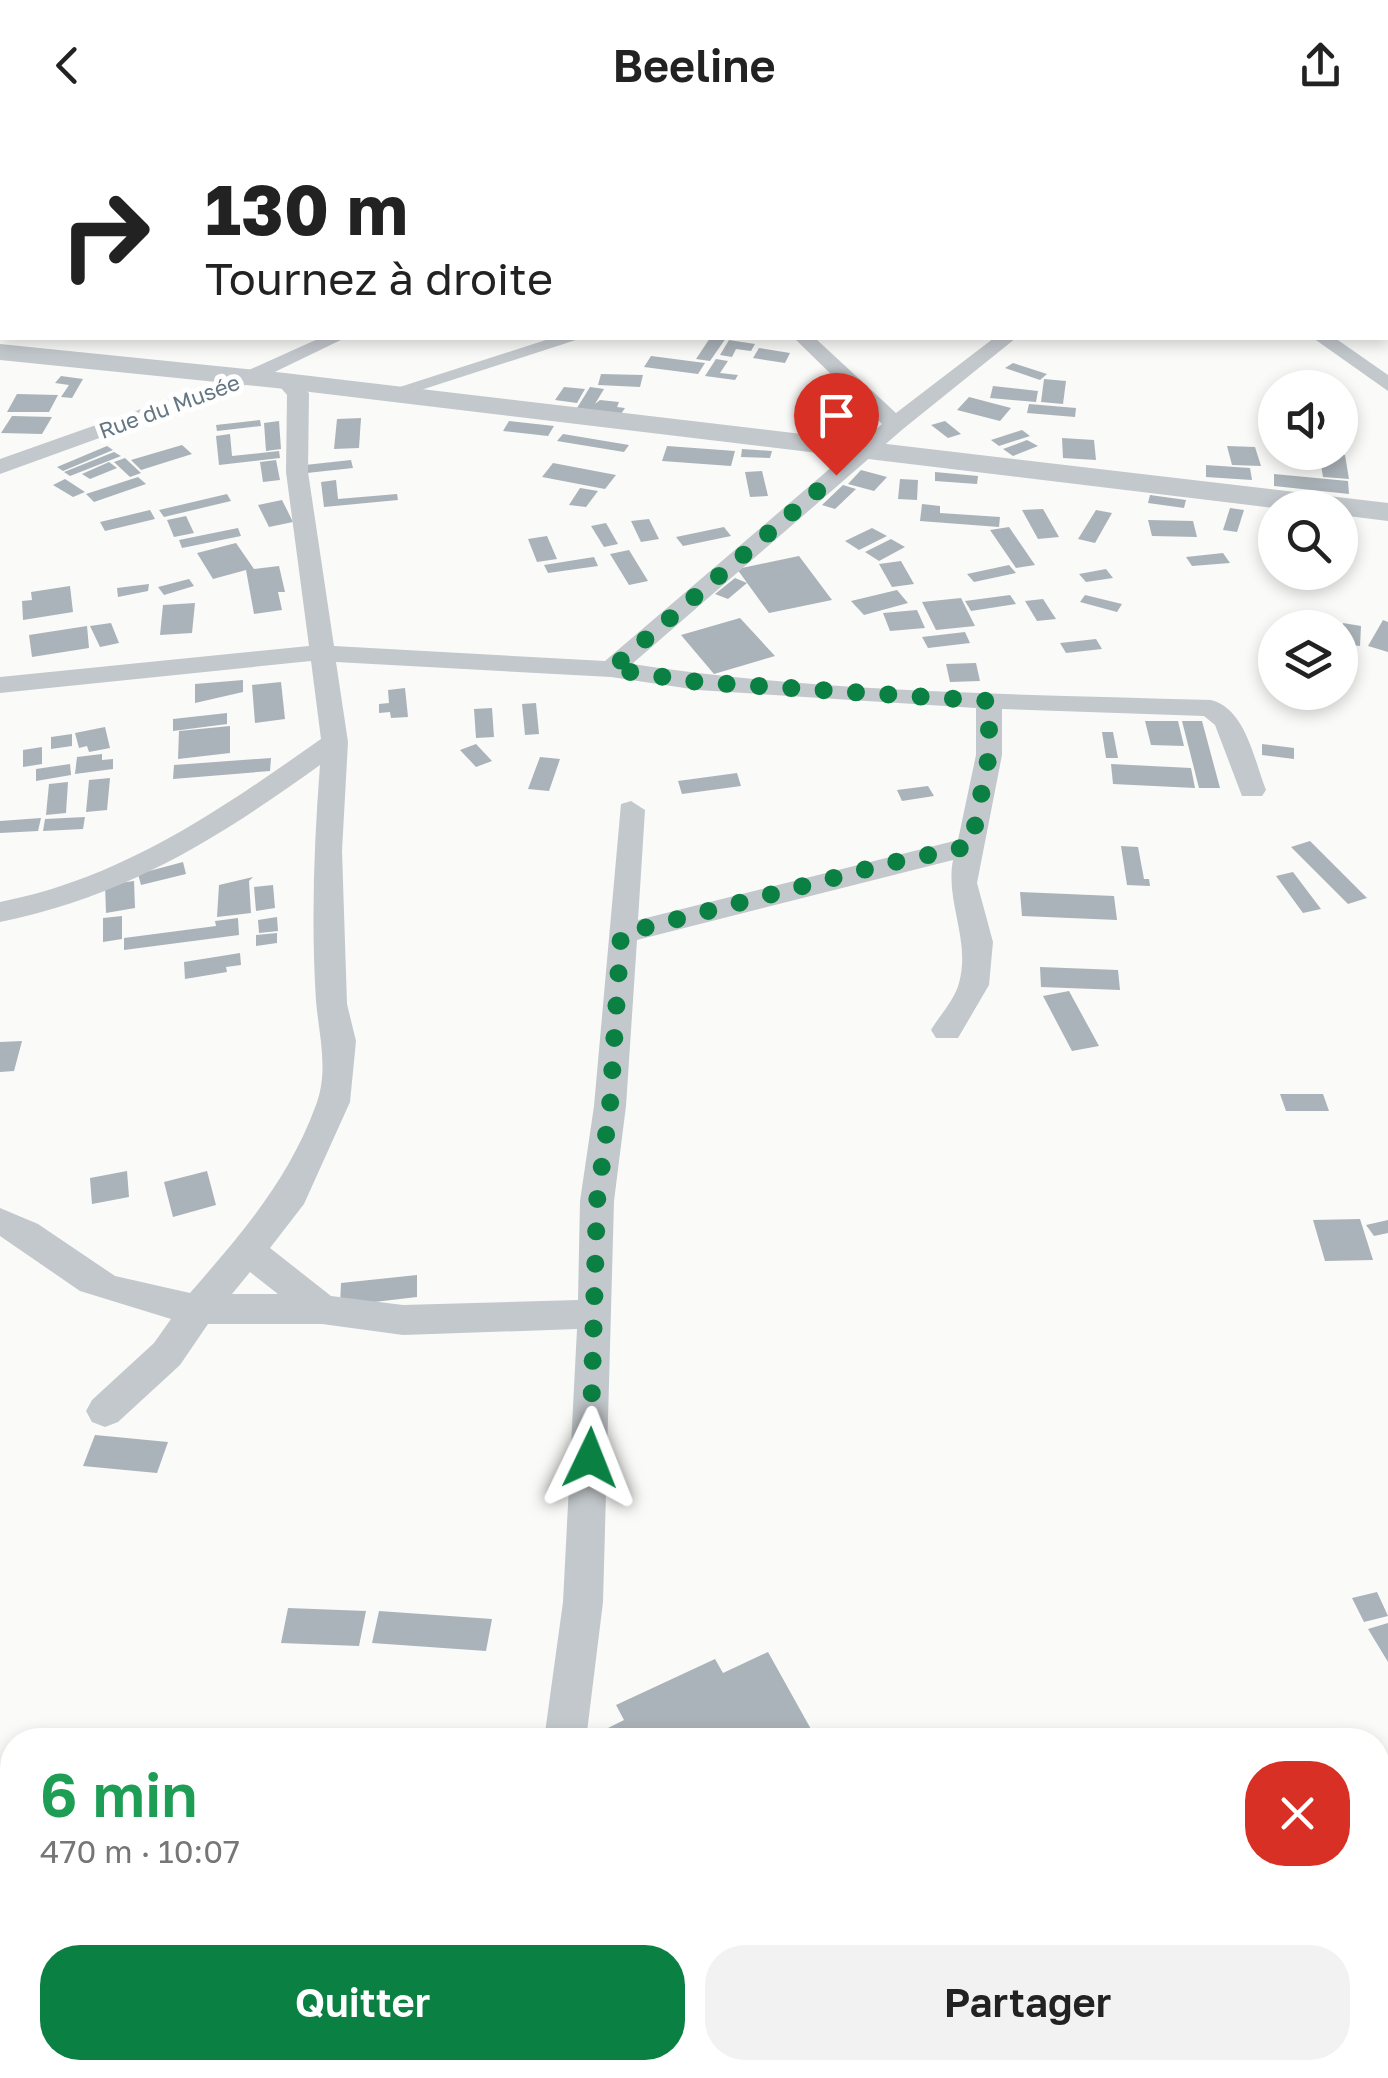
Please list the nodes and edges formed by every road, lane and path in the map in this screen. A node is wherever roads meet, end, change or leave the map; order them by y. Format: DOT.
graph roads {
  1 [pos="330,340"];
  2 [pos="565,340"];
  3 [pos="806,340"];
  4 [pos="999,340"];
  5 [pos="1326,340"];
  6 [pos="0,352"];
  7 [pos="247,378"];
  8 [pos="286,382"];
  9 [pos="1388,385"];
  10 [pos="386,395"];
  11 [pos="895,424"];
  12 [pos="866,450"];
  13 [pos="0,467"];
  14 [pos="1388,512"];
  15 [pos="319,653"];
  16 [pos="611,669"];
  17 [pos="0,685"];
  18 [pos="989,701"];
  19 [pos="336,742"];
  20 [pos="1252,790"];
  21 [pos="631,810"];
  22 [pos="971,846"];
  23 [pos="0,912"];
  24 [pos="621,934"];
  25 [pos="948,1030"];
  26 [pos="0,1222"];
  27 [pos="248,1250"];
  28 [pos="198,1309"];
  29 [pos="322,1309"];
  30 [pos="596,1314"];
  31 [pos="105,1411"];
  32 [pos="567,1728"];
  1 -- 7 [label="street, Rue du Musée"];
  2 -- 10 [label="street"];
  3 -- 11 [label="street"];
  4 -- 11 [label="street"];
  5 -- 9 [label="street"];
  6 -- 7 [label="street"];
  7 -- 8 [label="street"];
  7 -- 13 [label="street, Rue du Musée"];
  8 -- 10 [label="street"];
  8 -- 15 [label="street"];
  10 -- 12 [label="street"];
  11 -- 12 [label="street"];
  12 -- 14 [label="street"];
  12 -- 16 [label="street"];
  15 -- 16 [label="street"];
  15 -- 17 [label="street"];
  15 -- 19 [label="street"];
  16 -- 18 [label="street"];
  18 -- 20 [label="street"];
  18 -- 22 [label="street"];
  19 -- 23 [label="street"];
  19 -- 27 [label="street"];
  21 -- 24 [label="street"];
  22 -- 24 [label="street"];
  22 -- 25 [label="street"];
  24 -- 30 [label="street"];
  26 -- 28 [label="street"];
  27 -- 28 [label="street"];
  27 -- 29 [label="street"];
  28 -- 29 [label="street"];
  28 -- 31 [label="street"];
  29 -- 30 [label="street"];
  30 -- 32 [label="street"];
}
